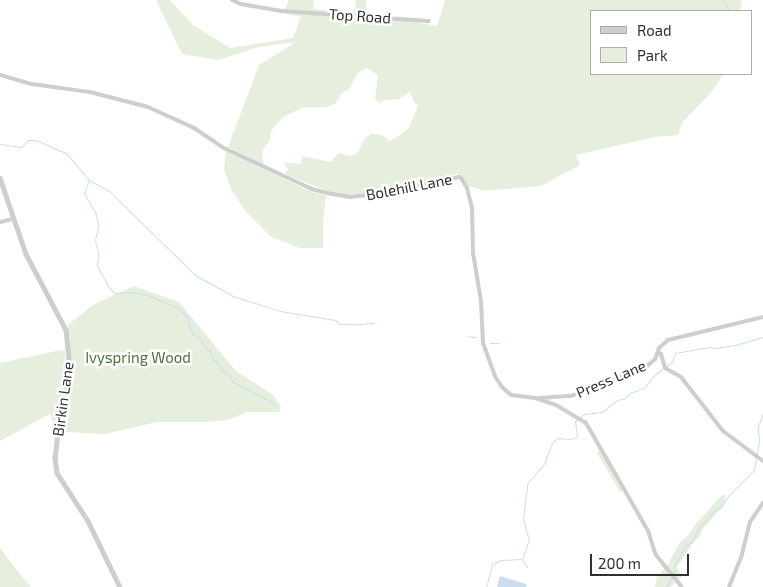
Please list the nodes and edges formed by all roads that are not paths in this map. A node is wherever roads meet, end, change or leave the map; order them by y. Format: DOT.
graph roads {
  1 [pos="232,0"];
  2 [pos="429,21"];
  3 [pos="0,75"];
  4 [pos="0,178"];
  5 [pos="12,219"];
  6 [pos="0,222"];
  7 [pos="763,317"];
  8 [pos="658,352"];
  9 [pos="535,398"];
  10 [pos="763,460"];
  11 [pos="763,503"];
  12 [pos="120,587"];
  13 [pos="682,587"];
  14 [pos="729,587"];
  1 -- 2 [label="street, Top Road"];
  3 -- 9 [label="street, Bolehill Lane"];
  4 -- 5 [label="street, Birkin Lane"];
  5 -- 6 [label="street"];
  5 -- 12 [label="street, Birkin Lane"];
  7 -- 8 [label="street, Press Lane"];
  8 -- 9 [label="street, Press Lane"];
  8 -- 10 [label="street"];
  9 -- 13 [label="street, Bolehill Lane"];
  11 -- 14 [label="street"];
}
